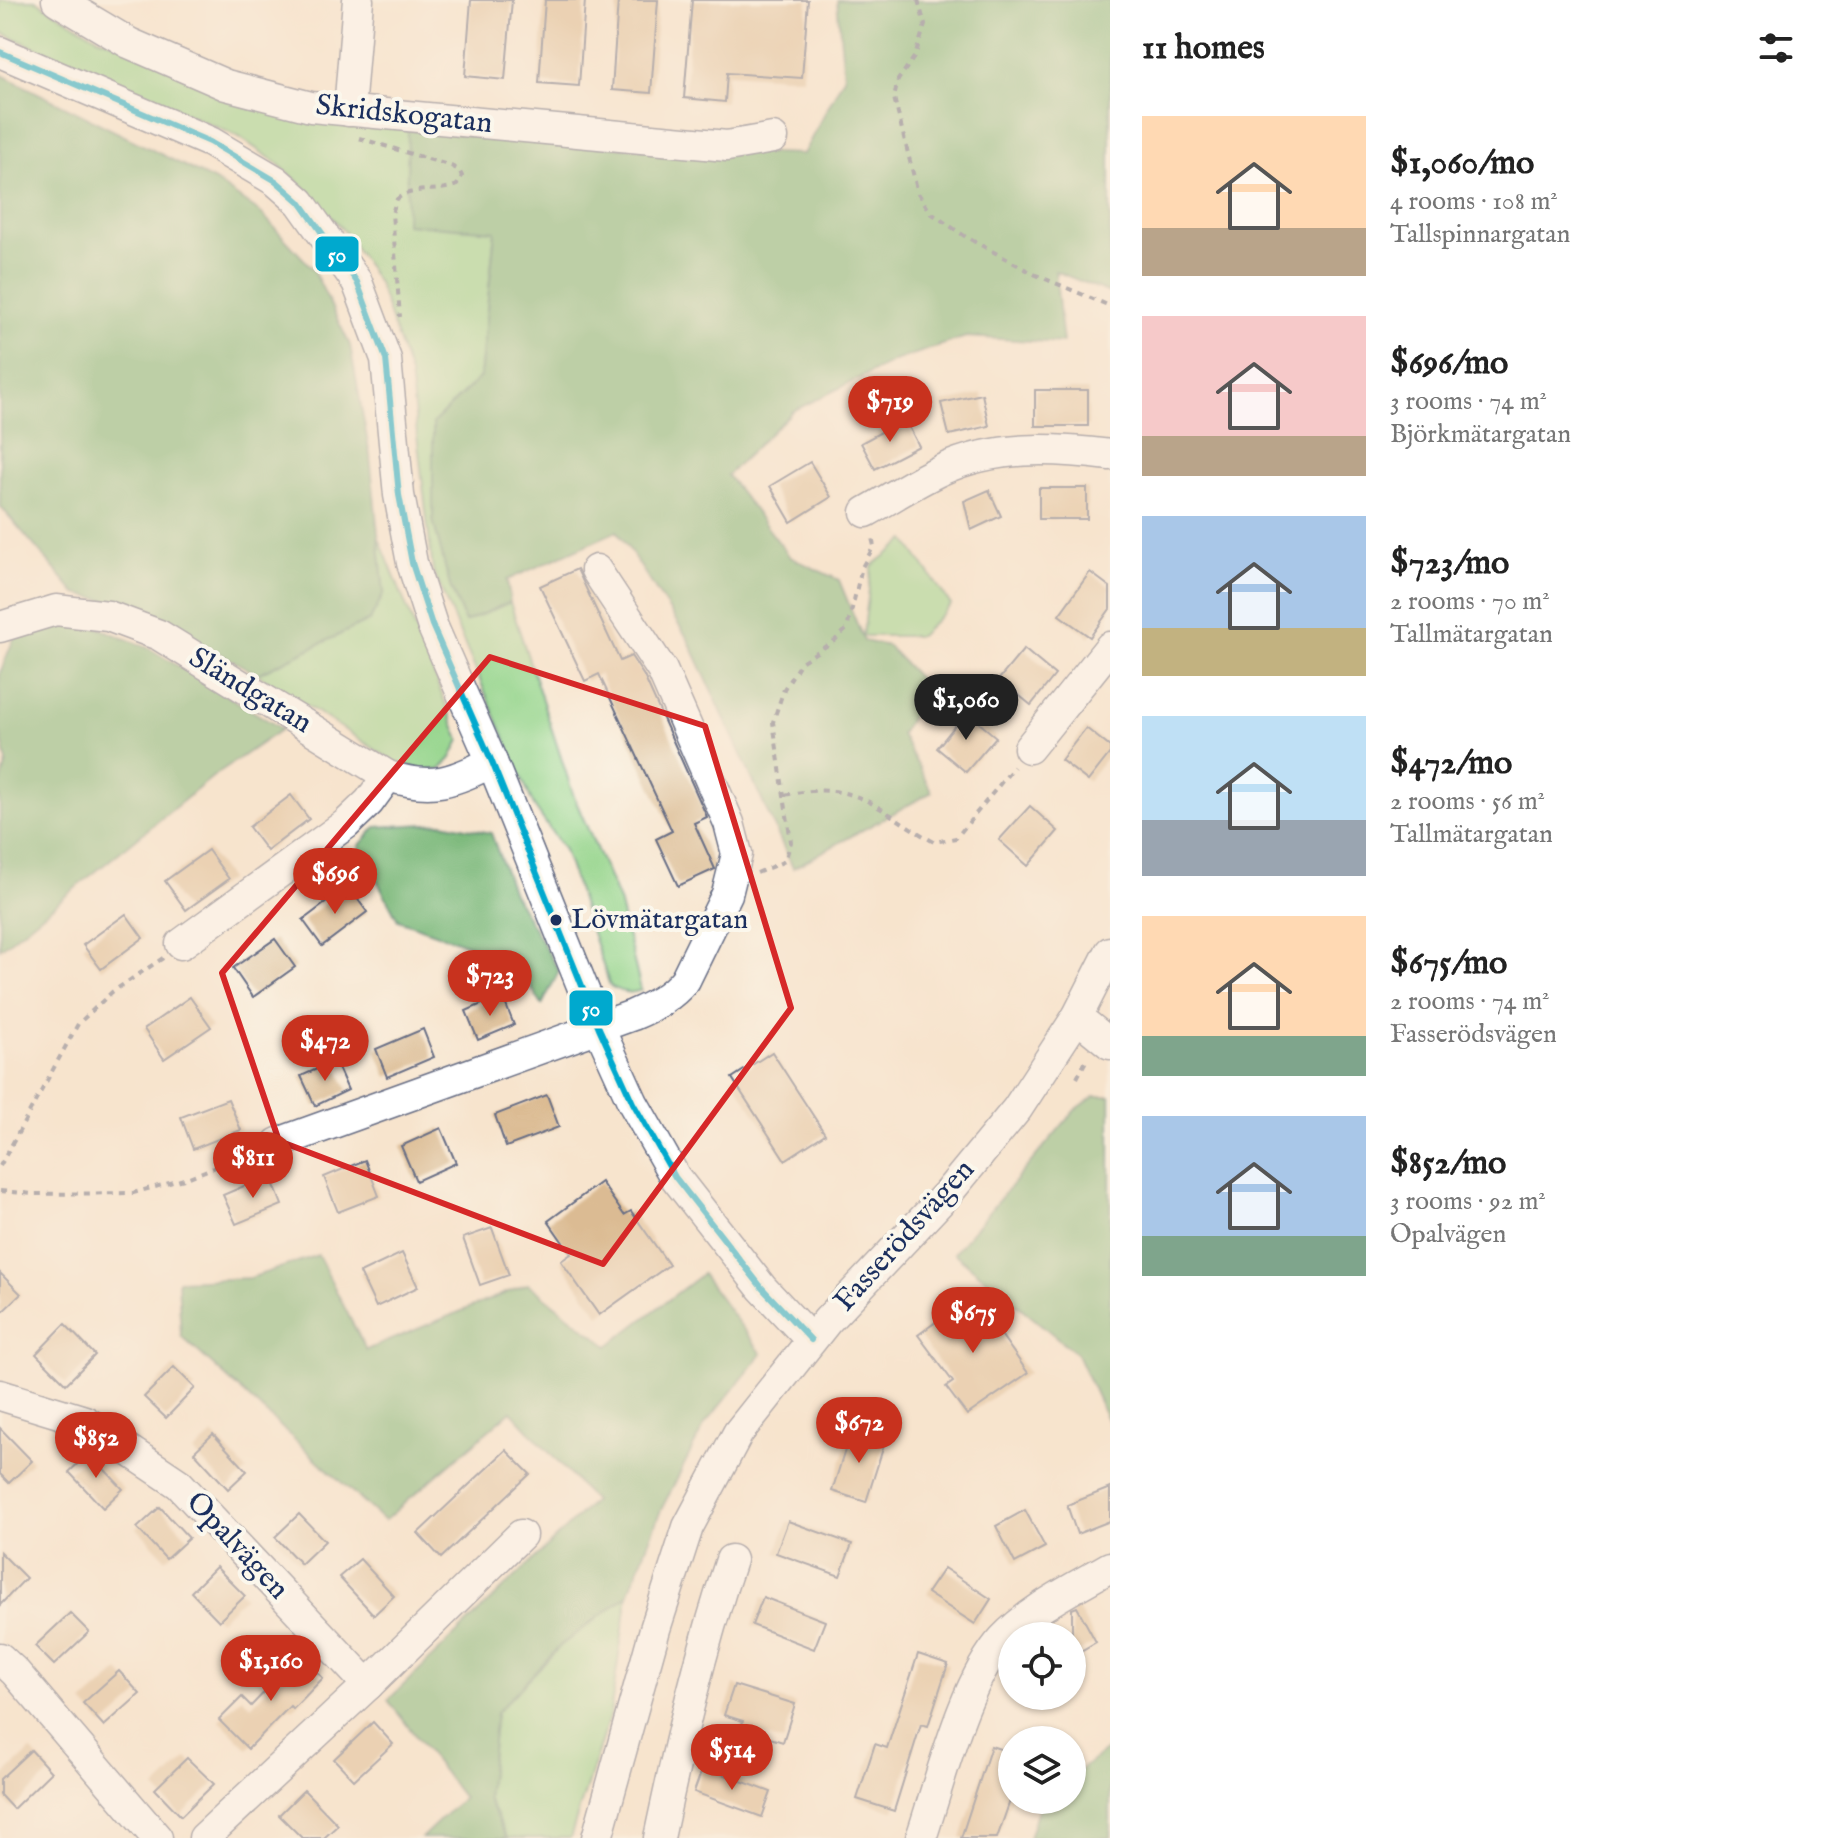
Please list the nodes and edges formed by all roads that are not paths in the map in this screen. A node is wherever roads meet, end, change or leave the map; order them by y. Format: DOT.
graph roads {
  1 [pos="57,0"];
  2 [pos="358,0"];
  3 [pos="0,52"];
  4 [pos="349,111"];
  5 [pos="773,138"];
  6 [pos="1110,455"];
  7 [pos="866,512"];
  8 [pos="596,570"];
  9 [pos="0,627"];
  10 [pos="1110,647"];
  11 [pos="1029,748"];
  12 [pos="492,762"];
  13 [pos="388,776"];
  14 [pos="181,944"];
  15 [pos="1110,952"];
  16 [pos="1077,1017"];
  17 [pos="599,1028"];
  18 [pos="1110,1044"];
  19 [pos="278,1143"];
  20 [pos="811,1340"];
  21 [pos="0,1395"];
  22 [pos="521,1535"];
  23 [pos="731,1560"];
  24 [pos="1110,1567"];
  25 [pos="0,1658"];
  26 [pos="368,1685"];
  27 [pos="157,1838"];
  28 [pos="204,1838"];
  29 [pos="597,1838"];
  30 [pos="659,1838"];
  31 [pos="921,1838"];
  1 -- 4 [label="street, Skridskogatan"];
  2 -- 4 [label="street"];
  3 -- 12 [label="street"];
  4 -- 5 [label="street, Skridskogatan"];
  6 -- 7 [label="street"];
  8 -- 17 [label="street"];
  9 -- 13 [label="street, Sländgatan"];
  10 -- 11 [label="street"];
  12 -- 13 [label="street, Sländgatan"];
  12 -- 17 [label="street"];
  13 -- 14 [label="street"];
  15 -- 16 [label="street, Fasserödsvägen"];
  16 -- 18 [label="street"];
  16 -- 20 [label="street, Fasserödsvägen"];
  17 -- 19 [label="street"];
  17 -- 20 [label="street"];
  20 -- 29 [label="street, Fasserödsvägen"];
  21 -- 26 [label="street, Opalvägen"];
  22 -- 26 [label="street"];
  23 -- 30 [label="street"];
  24 -- 31 [label="street"];
  25 -- 27 [label="street"];
  26 -- 28 [label="street"];
}
